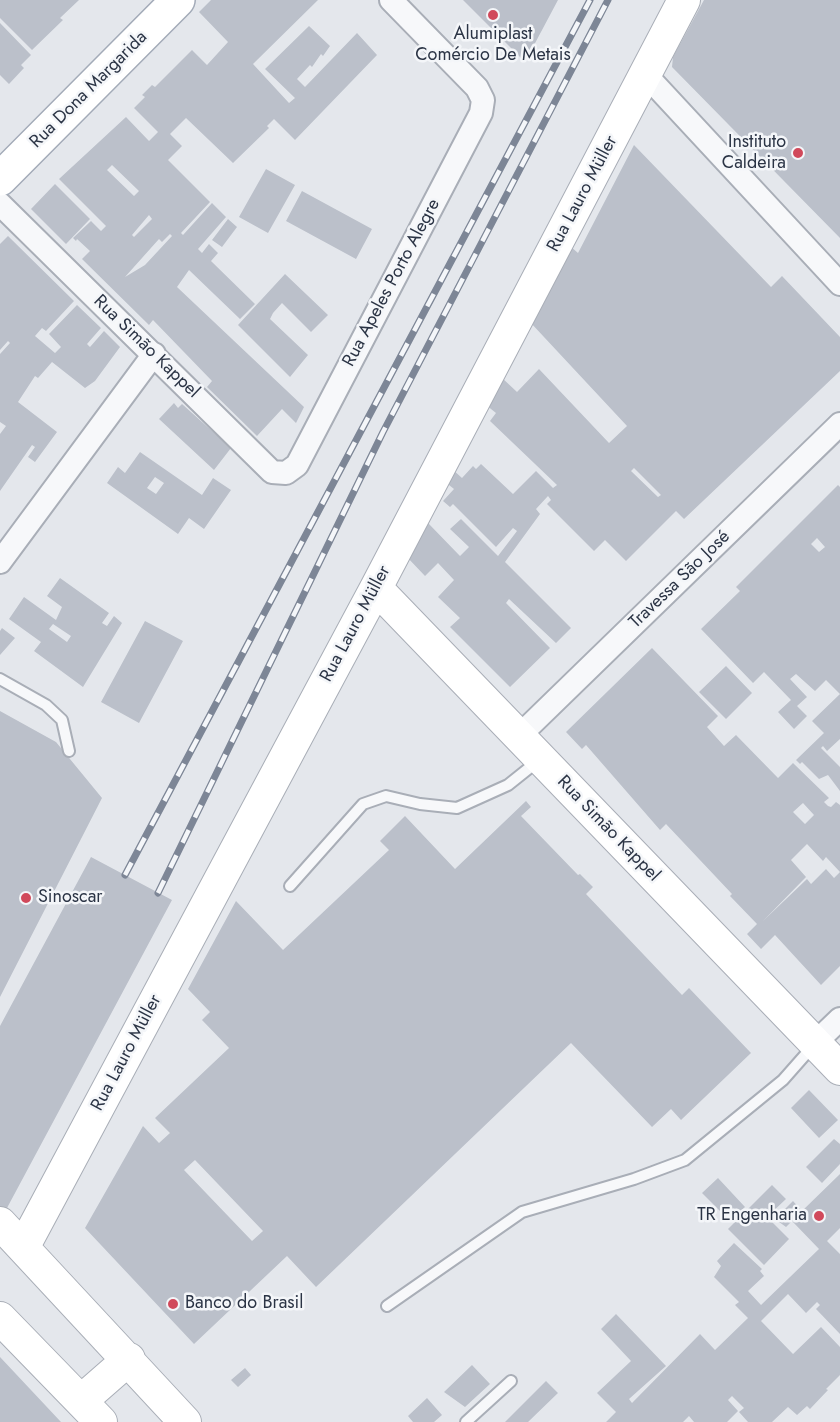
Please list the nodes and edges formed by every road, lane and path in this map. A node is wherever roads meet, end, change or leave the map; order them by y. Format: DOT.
graph roads {
  1 [pos="177,0"];
  2 [pos="391,0"];
  3 [pos="684,0"];
  4 [pos="646,75"];
  5 [pos="0,179"];
  6 [pos="0,204"];
  7 [pos="840,284"];
  8 [pos="154,354"];
  9 [pos="840,424"];
  10 [pos="297,465"];
  11 [pos="0,562"];
  12 [pos="376,588"];
  13 [pos="0,678"];
  14 [pos="519,736"];
  15 [pos="69,751"];
  16 [pos="540,759"];
  17 [pos="290,886"];
  18 [pos="840,1020"];
  19 [pos="815,1043"];
  20 [pos="840,1069"];
  21 [pos="0,1223"];
  22 [pos="24,1246"];
  23 [pos="387,1306"];
  24 [pos="0,1318"];
  25 [pos="129,1359"];
  26 [pos="511,1381"];
  27 [pos="91,1411"];
  28 [pos="185,1422"];
  29 [pos="466,1422"];
  1 -- 5 [label="main road, Rua Dona Margarida"];
  2 -- 10 [label="street, Rua Apeles Porto Alegre"];
  3 -- 4 [label="street, Rua Lauro Müller"];
  4 -- 7 [label="street"];
  4 -- 12 [label="street, Rua Lauro Müller"];
  6 -- 8 [label="street, Rua Simão Kappel"];
  8 -- 10 [label="street, Rua Simão Kappel"];
  8 -- 11 [label="street"];
  9 -- 14 [label="street, Travessa São José"];
  12 -- 14 [label="street, Rua Simão Kappel"];
  12 -- 22 [label="street, Rua Lauro Müller"];
  13 -- 15 [label="lane"];
  14 -- 16 [label="street, Rua Simão Kappel"];
  16 -- 17 [label="lane"];
  16 -- 19 [label="street, Rua Simão Kappel"];
  18 -- 19 [label="street"];
  19 -- 20 [label="street, Rua Simão Kappel"];
  19 -- 23 [label="lane"];
  21 -- 22 [label="street"];
  22 -- 25 [label="street"];
  24 -- 27 [label="street"];
  25 -- 27 [label="street"];
  25 -- 28 [label="street"];
  26 -- 29 [label="lane"];
}
